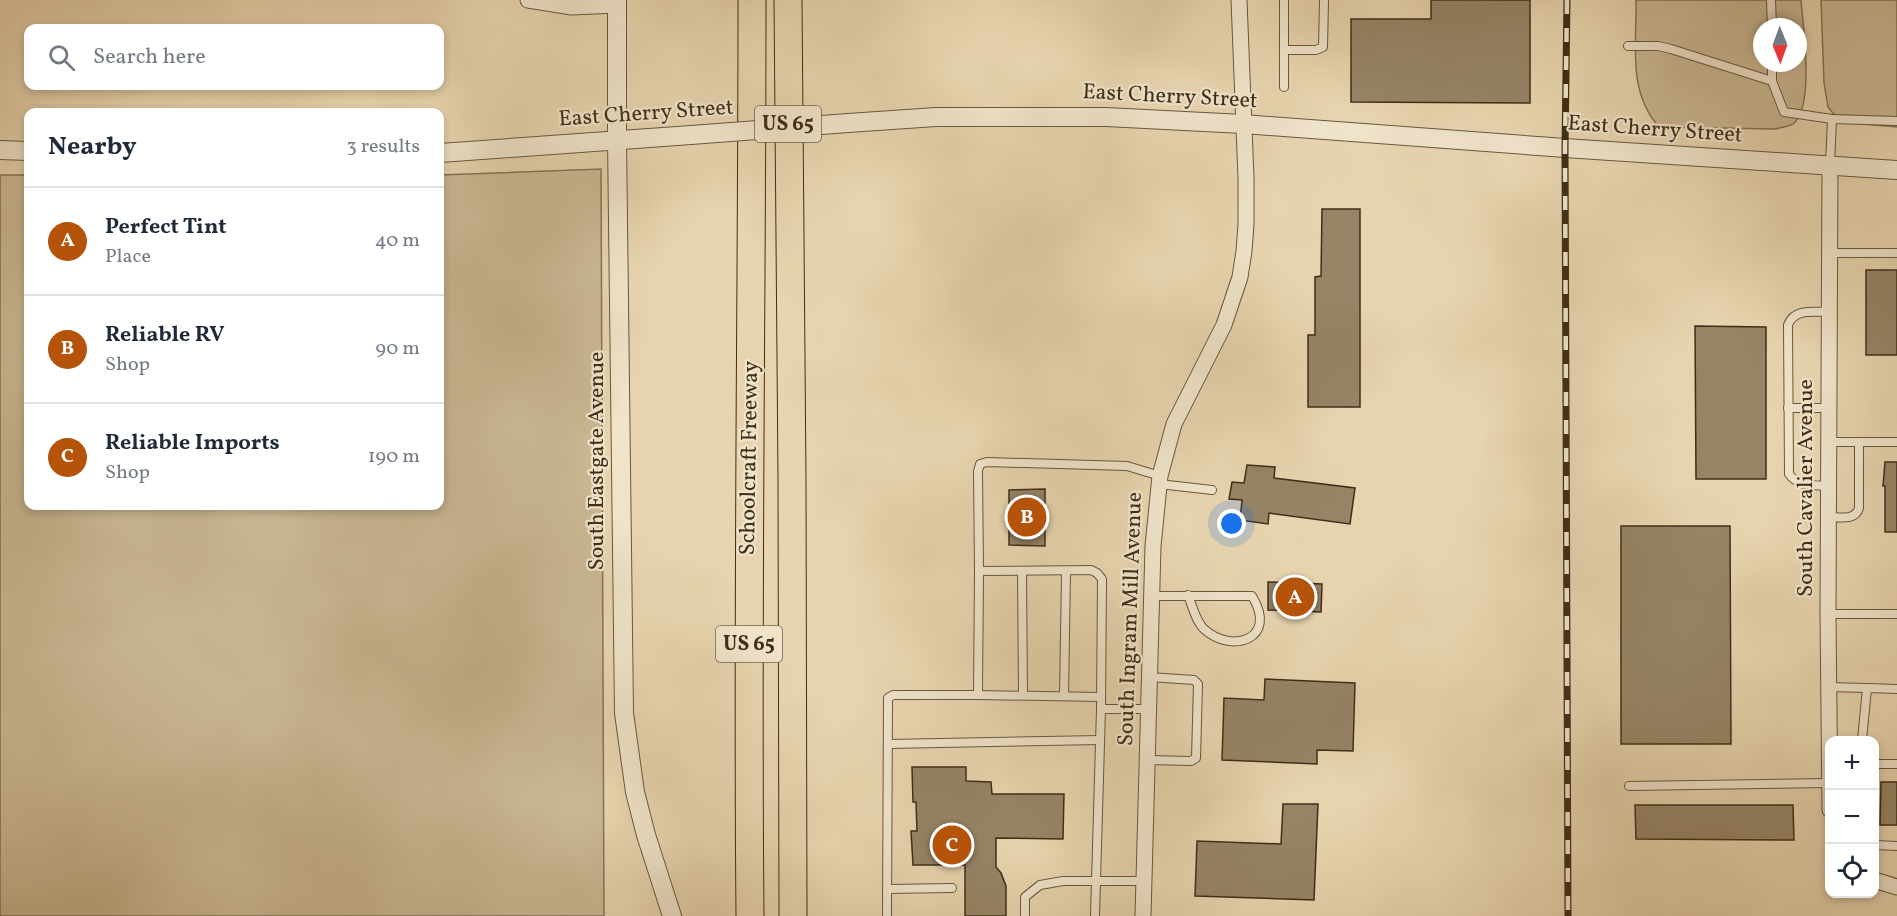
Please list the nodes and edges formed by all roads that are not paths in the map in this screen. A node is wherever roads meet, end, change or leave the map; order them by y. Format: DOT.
graph roads {
  1 [pos="528,0"];
  2 [pos="752,0"];
  3 [pos="788,0"];
  4 [pos="1239,0"];
  5 [pos="1284,0"];
  6 [pos="1324,0"];
  7 [pos="1772,0"];
  8 [pos="617,2"];
  9 [pos="1772,18"];
  10 [pos="1628,46"];
  11 [pos="1284,50"];
  12 [pos="1772,72"];
  13 [pos="1772,81"];
  14 [pos="1284,87"];
  15 [pos="1832,119"];
  16 [pos="1897,121"];
  17 [pos="1244,124"];
  18 [pos="617,139"];
  19 [pos="0,150"];
  20 [pos="24,151"];
  21 [pos="444,153"];
  22 [pos="1830,165"];
  23 [pos="1897,170"];
  24 [pos="1830,253"];
  25 [pos="1897,253"];
  26 [pos="1829,312"];
  27 [pos="1788,408"];
  28 [pos="1829,408"];
  29 [pos="1829,442"];
  30 [pos="1858,442"];
  31 [pos="1897,442"];
  32 [pos="1159,480"];
  33 [pos="1829,486"];
  34 [pos="1212,490"];
  35 [pos="1829,517"];
  36 [pos="1066,570"];
  37 [pos="979,571"];
  38 [pos="1022,571"];
  39 [pos="1152,596"];
  40 [pos="1188,596"];
  41 [pos="1828,614"];
  42 [pos="1897,614"];
  43 [pos="1149,677"];
  44 [pos="1828,687"];
  45 [pos="1867,688"];
  46 [pos="1897,688"];
  47 [pos="978,694"];
  48 [pos="1023,696"];
  49 [pos="1064,696"];
  50 [pos="1101,697"];
  51 [pos="1101,709"];
  52 [pos="1149,709"];
  53 [pos="1829,736"];
  54 [pos="1862,736"];
  55 [pos="1100,740"];
  56 [pos="888,744"];
  57 [pos="1147,760"];
  58 [pos="1879,764"];
  59 [pos="1897,764"];
  60 [pos="1629,786"];
  61 [pos="1825,788"];
  62 [pos="1879,845"];
  63 [pos="1897,846"];
  64 [pos="1096,881"];
  65 [pos="1144,881"];
  66 [pos="1879,881"];
  67 [pos="1897,887"];
  68 [pos="952,888"];
  69 [pos="887,889"];
  70 [pos="672,916"];
  71 [pos="750,916"];
  72 [pos="793,916"];
  73 [pos="887,916"];
  74 [pos="1025,916"];
  75 [pos="1095,916"];
  76 [pos="1143,916"];
  1 -- 8 [label="street"];
  2 -- 71 [label="highway, Schoolcraft Freeway / US 65"];
  3 -- 72 [label="highway, Schoolcraft Freeway / US 65"];
  4 -- 17 [label="street, South Ingram Mill Avenue"];
  5 -- 11 [label="lane"];
  6 -- 11 [label="lane"];
  7 -- 9 [label="lane"];
  8 -- 18 [label="street, South Eastgate Avenue"];
  10 -- 13 [label="lane"];
  11 -- 14 [label="lane"];
  12 -- 13 [label="lane"];
  13 -- 15 [label="lane"];
  15 -- 16 [label="lane"];
  15 -- 22 [label="lane"];
  17 -- 18 [label="street, East Cherry Street, bridge"];
  17 -- 22 [label="street, East Cherry Street"];
  17 -- 32 [label="street, South Ingram Mill Avenue"];
  18 -- 21 [label="street, East Cherry Street"];
  18 -- 70 [label="street, South Eastgate Avenue"];
  19 -- 20 [label="street"];
  22 -- 23 [label="street, East Cherry Street"];
  22 -- 24 [label="street, South Cavalier Avenue"];
  24 -- 25 [label="lane"];
  24 -- 26 [label="street, South Cavalier Avenue"];
  26 -- 27 [label="lane"];
  26 -- 28 [label="street, South Cavalier Avenue"];
  27 -- 28 [label="lane"];
  27 -- 33 [label="lane"];
  28 -- 29 [label="street, South Cavalier Avenue"];
  29 -- 30 [label="lane"];
  29 -- 33 [label="street, South Cavalier Avenue"];
  30 -- 31 [label="lane"];
  30 -- 35 [label="lane"];
  32 -- 34 [label="lane"];
  32 -- 37 [label="lane"];
  32 -- 39 [label="street, South Ingram Mill Avenue"];
  33 -- 35 [label="street, South Cavalier Avenue"];
  35 -- 41 [label="street, South Cavalier Avenue"];
  36 -- 38 [label="lane"];
  36 -- 49 [label="lane"];
  36 -- 50 [label="lane"];
  37 -- 38 [label="lane"];
  37 -- 47 [label="lane"];
  38 -- 48 [label="lane"];
  39 -- 40 [label="lane"];
  39 -- 43 [label="street, South Ingram Mill Avenue"];
  40 -- 40 [label="lane"];
  41 -- 42 [label="lane"];
  41 -- 44 [label="street, South Cavalier Avenue"];
  43 -- 52 [label="street, South Ingram Mill Avenue"];
  43 -- 57 [label="lane"];
  44 -- 45 [label="lane"];
  44 -- 53 [label="street, South Cavalier Avenue"];
  45 -- 46 [label="lane"];
  45 -- 54 [label="lane"];
  47 -- 48 [label="lane"];
  47 -- 56 [label="lane"];
  48 -- 49 [label="lane"];
  49 -- 50 [label="lane"];
  50 -- 51 [label="lane"];
  51 -- 52 [label="lane"];
  51 -- 55 [label="lane"];
  52 -- 57 [label="street, South Ingram Mill Avenue"];
  55 -- 56 [label="lane"];
  55 -- 64 [label="lane"];
  56 -- 69 [label="lane"];
  57 -- 65 [label="street, South Ingram Mill Avenue"];
  58 -- 59 [label="lane"];
  60 -- 61 [label="lane"];
  62 -- 63 [label="lane"];
  64 -- 65 [label="lane"];
  64 -- 74 [label="lane"];
  64 -- 75 [label="lane"];
  65 -- 76 [label="street, South Ingram Mill Avenue"];
  66 -- 67 [label="street"];
  68 -- 69 [label="lane"];
  69 -- 73 [label="lane"];
}
